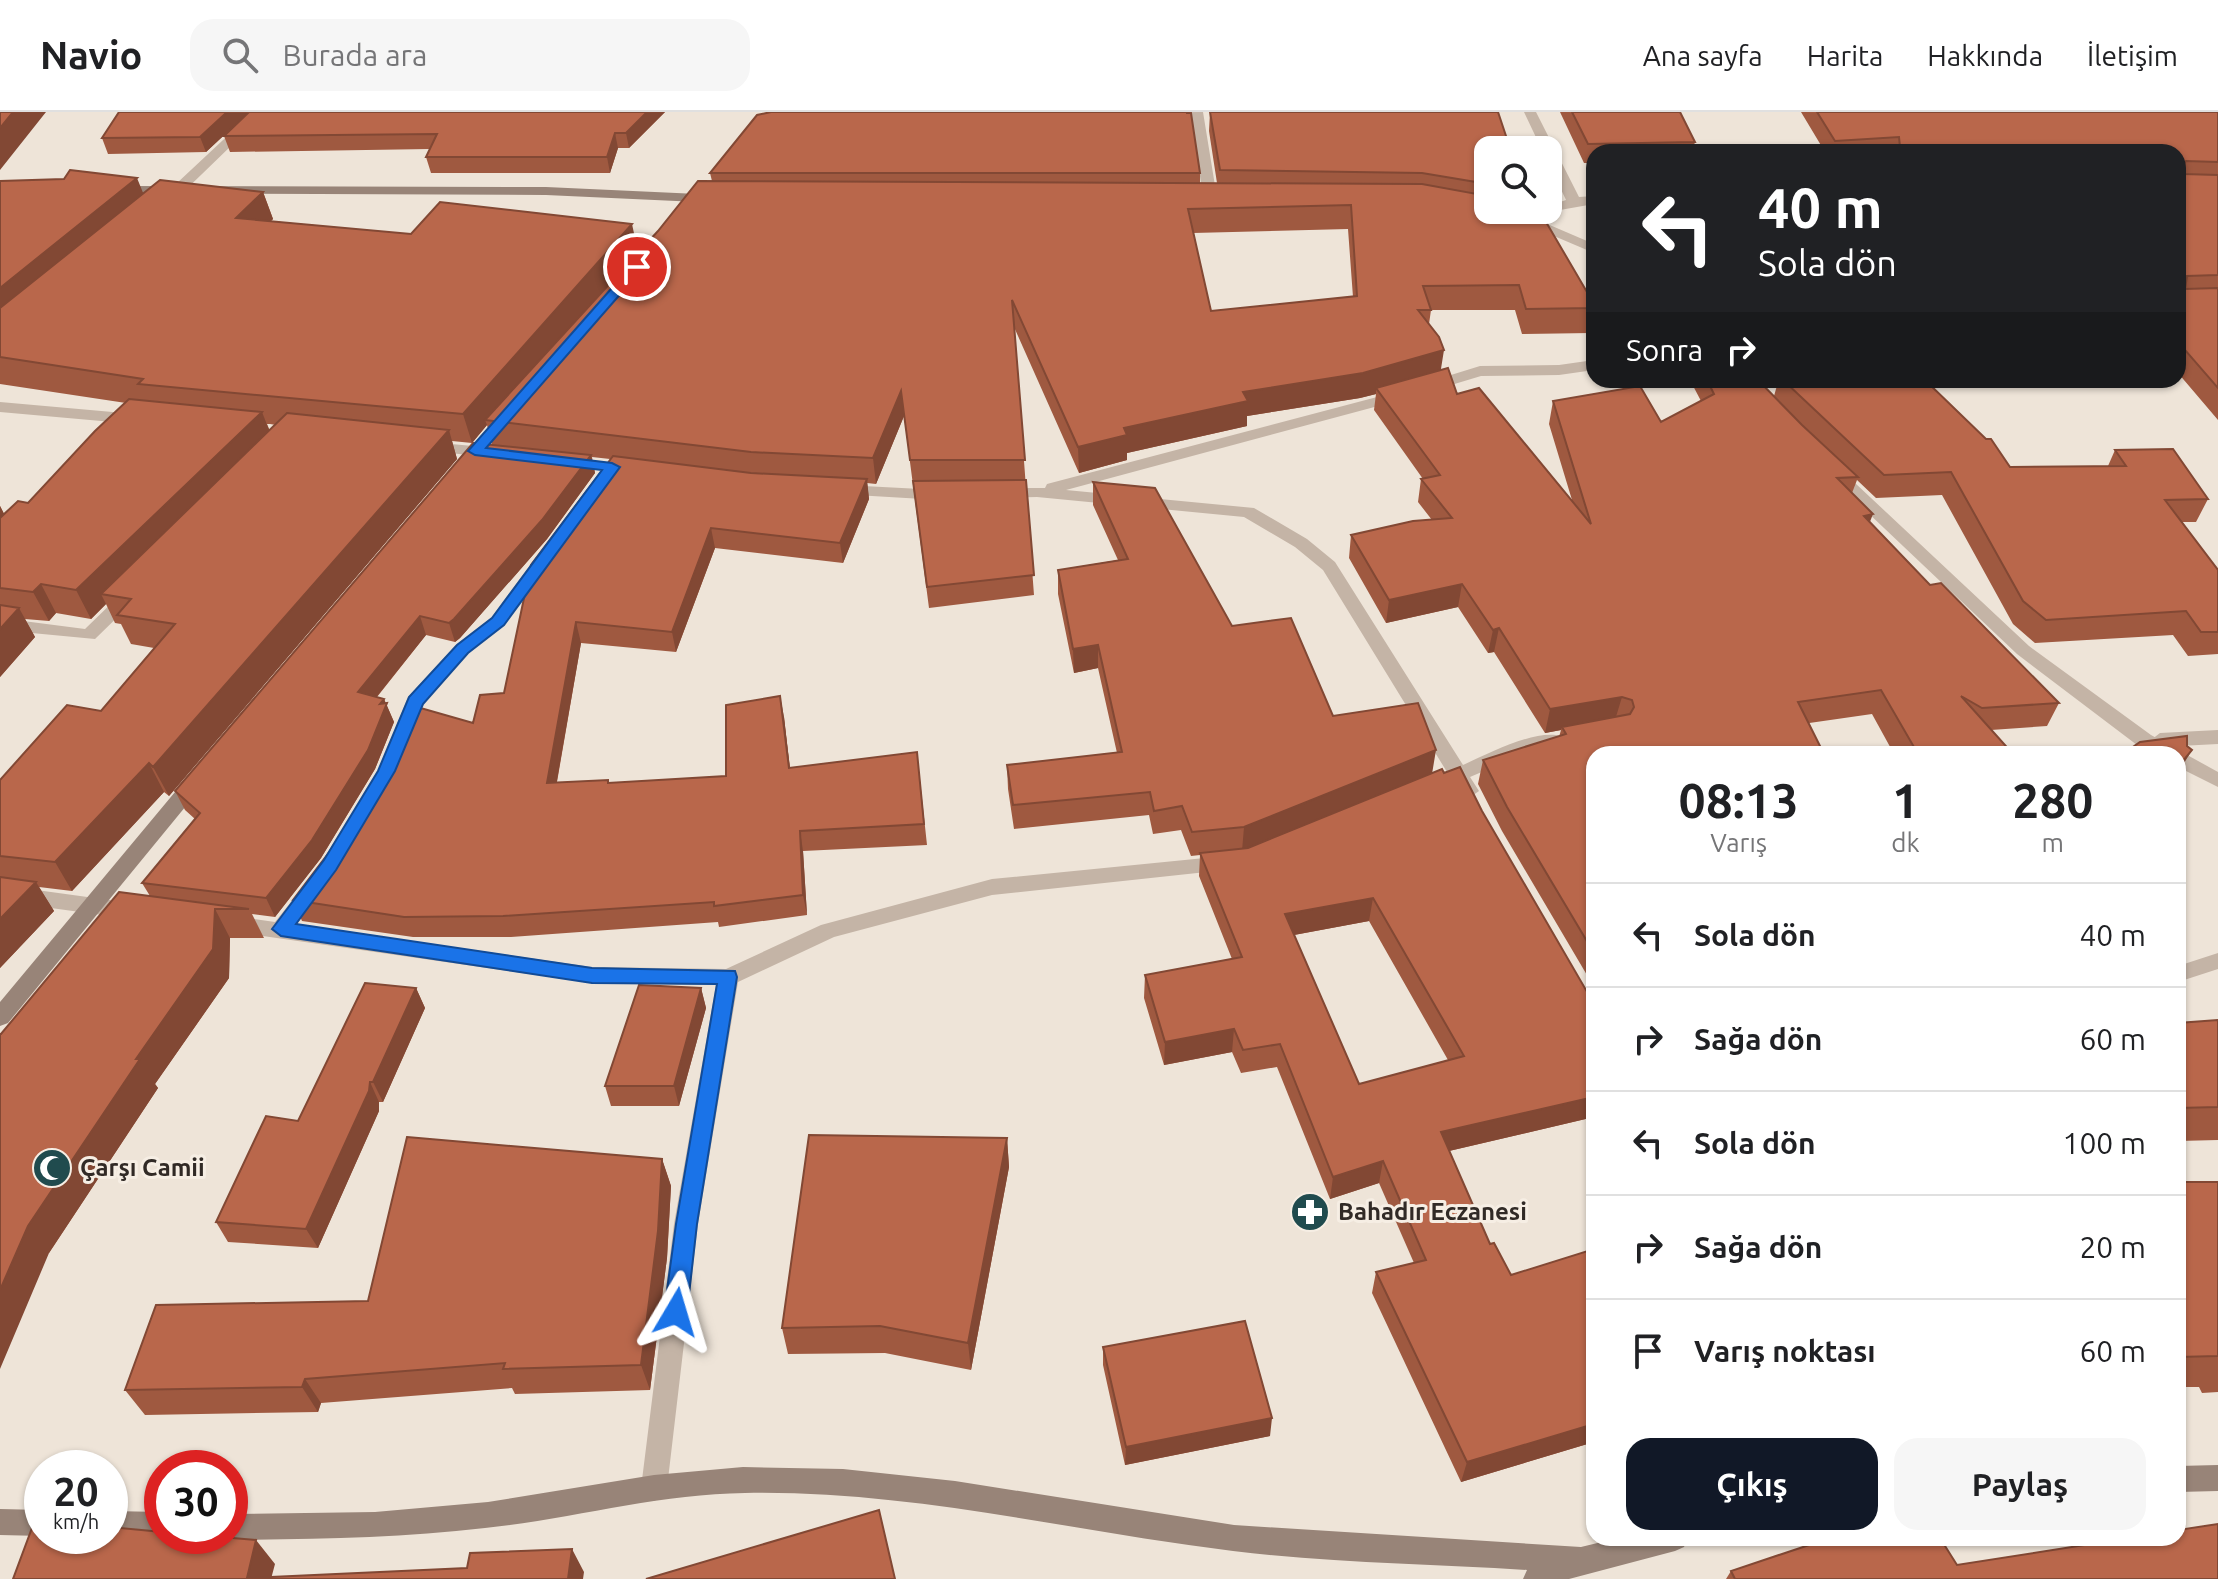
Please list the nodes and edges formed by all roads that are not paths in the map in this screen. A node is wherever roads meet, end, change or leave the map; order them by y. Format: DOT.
graph roads {
  1 [pos="260,112"];
  2 [pos="1197,112"];
  3 [pos="1530,112"];
  4 [pos="181,188"];
  5 [pos="106,189"];
  6 [pos="702,197"];
  7 [pos="1195,198"];
  8 [pos="1586,201"];
  9 [pos="1574,202"];
  10 [pos="1562,206"];
  11 [pos="157,208"];
  12 [pos="1541,224"];
  13 [pos="1586,245"];
  14 [pos="1586,366"];
  15 [pos="0,407"];
  16 [pos="139,423"];
  17 [pos="415,445"];
  18 [pos="480,445"];
  19 [pos="506,454"];
  20 [pos="1817,456"];
  21 [pos="455,475"];
  22 [pos="829,489"];
  23 [pos="1037,492"];
  24 [pos="551,550"];
  25 [pos="146,579"];
  26 [pos="0,624"];
  27 [pos="2218,737"];
  28 [pos="1569,738"];
  29 [pos="2144,740"];
  30 [pos="398,743"];
  31 [pos="2155,746"];
  32 [pos="211,762"];
  33 [pos="2186,763"];
  34 [pos="1460,774"];
  35 [pos="2218,780"];
  36 [pos="1431,786"];
  37 [pos="1478,810"];
  38 [pos="1245,861"];
  39 [pos="322,876"];
  40 [pos="0,893"];
  41 [pos="89,906"];
  42 [pos="148,913"];
  43 [pos="207,920"];
  44 [pos="281,929"];
  45 [pos="2218,961"];
  46 [pos="2186,971"];
  47 [pos="728,977"];
  48 [pos="0,1017"];
  49 [pos="2218,1478"];
  50 [pos="2186,1479"];
  51 [pos="654,1488"];
  52 [pos="0,1522"];
  53 [pos="24,1523"];
  54 [pos="248,1527"];
  55 [pos="1641,1546"];
  56 [pos="1581,1560"];
  57 [pos="1537,1579"];
  1 -- 4 [label="street"];
  2 -- 7 [label="street"];
  3 -- 9 [label="street"];
  4 -- 5 [label="main road"];
  4 -- 6 [label="main road"];
  4 -- 11 [label="street"];
  8 -- 9 [label="street"];
  9 -- 10 [label="street"];
  12 -- 13 [label="street"];
  14 -- 23 [label="street"];
  15 -- 16 [label="street"];
  17 -- 18 [label="street"];
  18 -- 19 [label="street"];
  18 -- 21 [label="main road"];
  20 -- 29 [label="street"];
  22 -- 23 [label="street"];
  23 -- 34 [label="street"];
  24 -- 30 [label="street"];
  25 -- 26 [label="street"];
  27 -- 29 [label="street"];
  28 -- 34 [label="street"];
  29 -- 31 [label="street"];
  32 -- 41 [label="main road"];
  33 -- 35 [label="street"];
  34 -- 36 [label="street"];
  34 -- 37 [label="street"];
  38 -- 47 [label="street"];
  39 -- 44 [label="street"];
  40 -- 41 [label="street"];
  41 -- 42 [label="street"];
  41 -- 48 [label="main road"];
  43 -- 44 [label="street"];
  44 -- 47 [label="street"];
  45 -- 46 [label="street"];
  47 -- 51 [label="street"];
  49 -- 50 [label="main road"];
  51 -- 54 [label="main road"];
  51 -- 56 [label="main road"];
  52 -- 53 [label="main road"];
  55 -- 56 [label="main road"];
  56 -- 57 [label="main road"];
}
